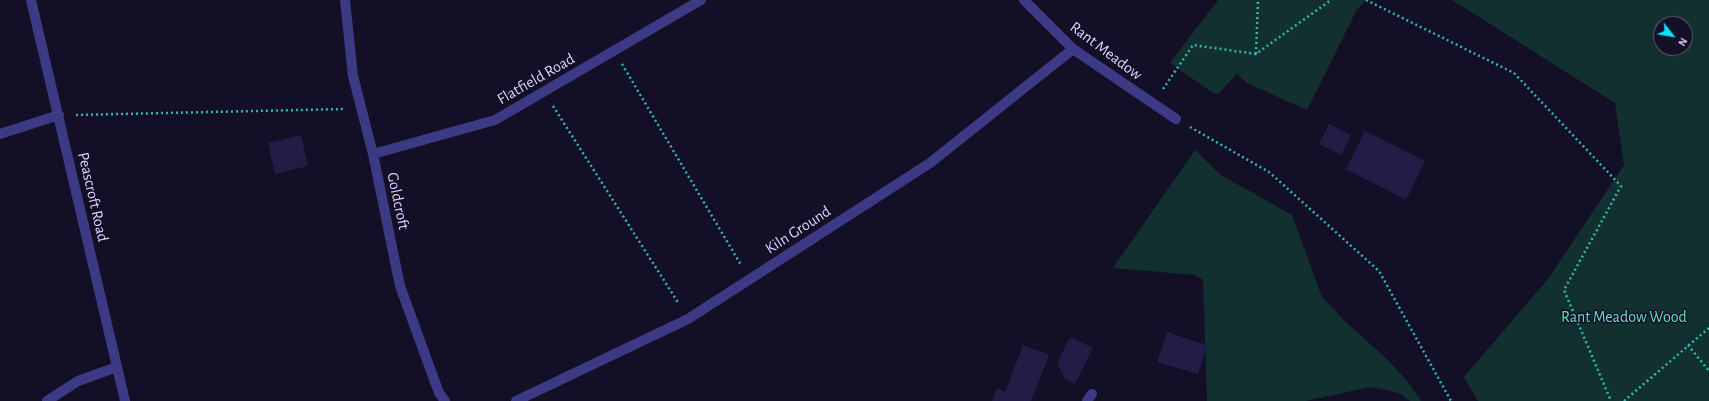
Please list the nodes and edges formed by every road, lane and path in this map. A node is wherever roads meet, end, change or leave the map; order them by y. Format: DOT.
graph roads {
  1 [pos="31,0"];
  2 [pos="346,0"];
  3 [pos="701,0"];
  4 [pos="1024,0"];
  5 [pos="1258,0"];
  6 [pos="1331,0"];
  7 [pos="1366,0"];
  8 [pos="1073,49"];
  9 [pos="615,52"];
  10 [pos="1256,54"];
  11 [pos="544,92"];
  12 [pos="1153,104"];
  13 [pos="361,109"];
  14 [pos="59,115"];
  15 [pos="1176,119"];
  16 [pos="0,134"];
  17 [pos="373,154"];
  18 [pos="749,279"];
  19 [pos="688,319"];
  20 [pos="1709,328"];
  21 [pos="1688,345"];
  22 [pos="117,367"];
  23 [pos="1709,371"];
  24 [pos="47,401"];
  25 [pos="125,401"];
  26 [pos="445,401"];
  27 [pos="516,401"];
  28 [pos="1451,401"];
  29 [pos="1611,401"];
  30 [pos="1624,401"];
  1 -- 14 [label="street, Peascroft Road"];
  2 -- 13 [label="street, Goldcroft"];
  3 -- 9 [label="street, Flatfield Road"];
  4 -- 8 [label="street, Rant Meadow"];
  5 -- 10 [label="path"];
  6 -- 10 [label="path"];
  7 -- 29 [label="path"];
  8 -- 12 [label="street, Rant Meadow"];
  8 -- 18 [label="street, Kiln Ground"];
  9 -- 11 [label="street, Flatfield Road"];
  9 -- 18 [label="path"];
  10 -- 12 [label="path"];
  11 -- 17 [label="street, Flatfield Road"];
  11 -- 19 [label="path"];
  12 -- 15 [label="street, Rant Meadow"];
  13 -- 14 [label="path"];
  13 -- 17 [label="street, Goldcroft"];
  14 -- 16 [label="street"];
  14 -- 22 [label="street, Peascroft Road"];
  15 -- 28 [label="path"];
  17 -- 26 [label="street, Goldcroft"];
  18 -- 19 [label="street, Kiln Ground"];
  19 -- 27 [label="street, Kiln Ground"];
  20 -- 21 [label="path"];
  21 -- 23 [label="path"];
  21 -- 30 [label="path"];
  22 -- 24 [label="street"];
  22 -- 25 [label="street, Peascroft Road"];
}
